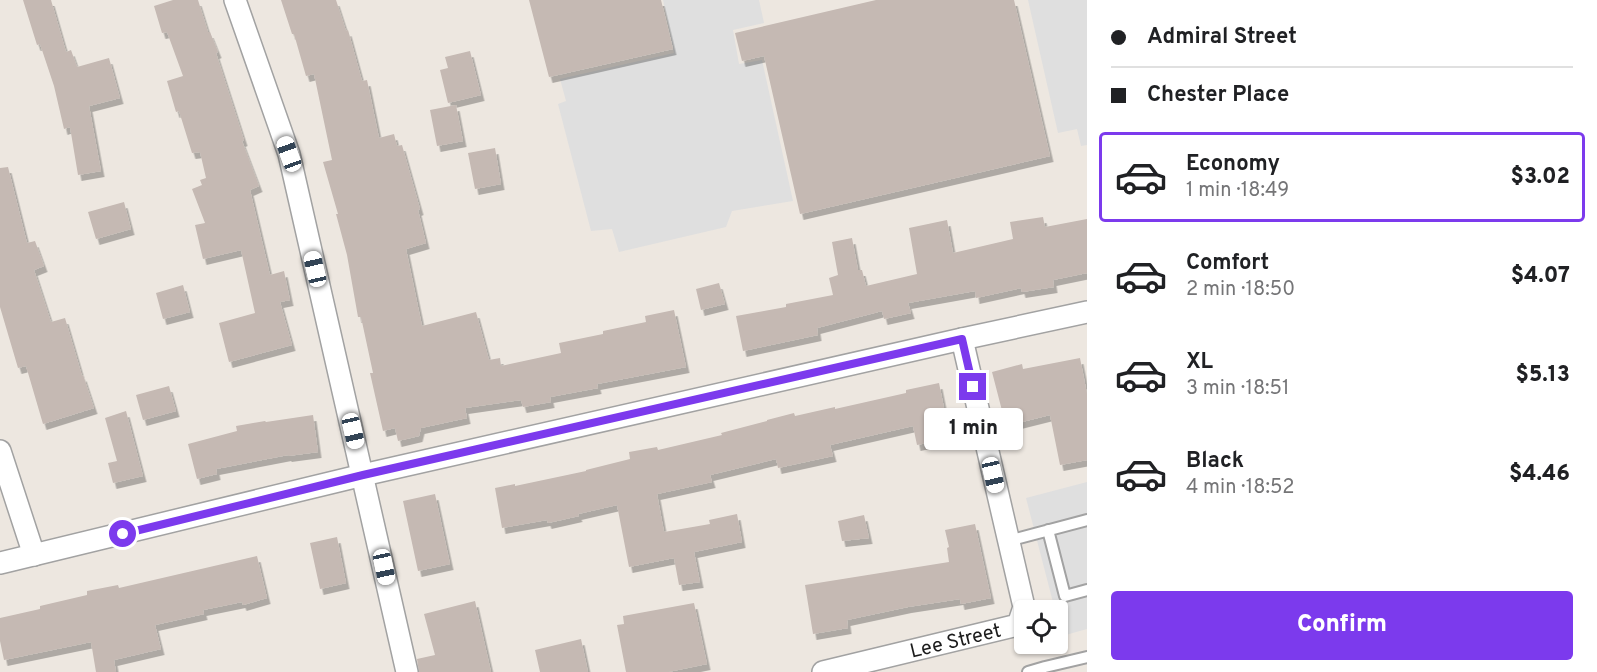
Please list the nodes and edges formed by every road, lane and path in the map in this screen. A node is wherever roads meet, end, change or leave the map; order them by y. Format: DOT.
graph roads {
  1 [pos="235,0"];
  2 [pos="1087,312"];
  3 [pos="962,339"];
  4 [pos="0,451"];
  5 [pos="363,475"];
  6 [pos="1087,520"];
  7 [pos="1048,530"];
  8 [pos="1008,541"];
  9 [pos="34,555"];
  10 [pos="0,563"];
  11 [pos="1087,590"];
  12 [pos="1087,657"];
  13 [pos="407,672"];
  14 [pos="823,672"];
  15 [pos="1028,672"];
  1 -- 5 [label="street"];
  2 -- 3 [label="street"];
  3 -- 5 [label="street"];
  3 -- 8 [label="street"];
  4 -- 9 [label="street"];
  5 -- 9 [label="street"];
  5 -- 13 [label="street"];
  6 -- 7 [label="lane"];
  7 -- 8 [label="lane"];
  7 -- 11 [label="lane"];
  8 -- 14 [label="street, Lee Street"];
  9 -- 10 [label="street"];
  12 -- 15 [label="lane"];
}
